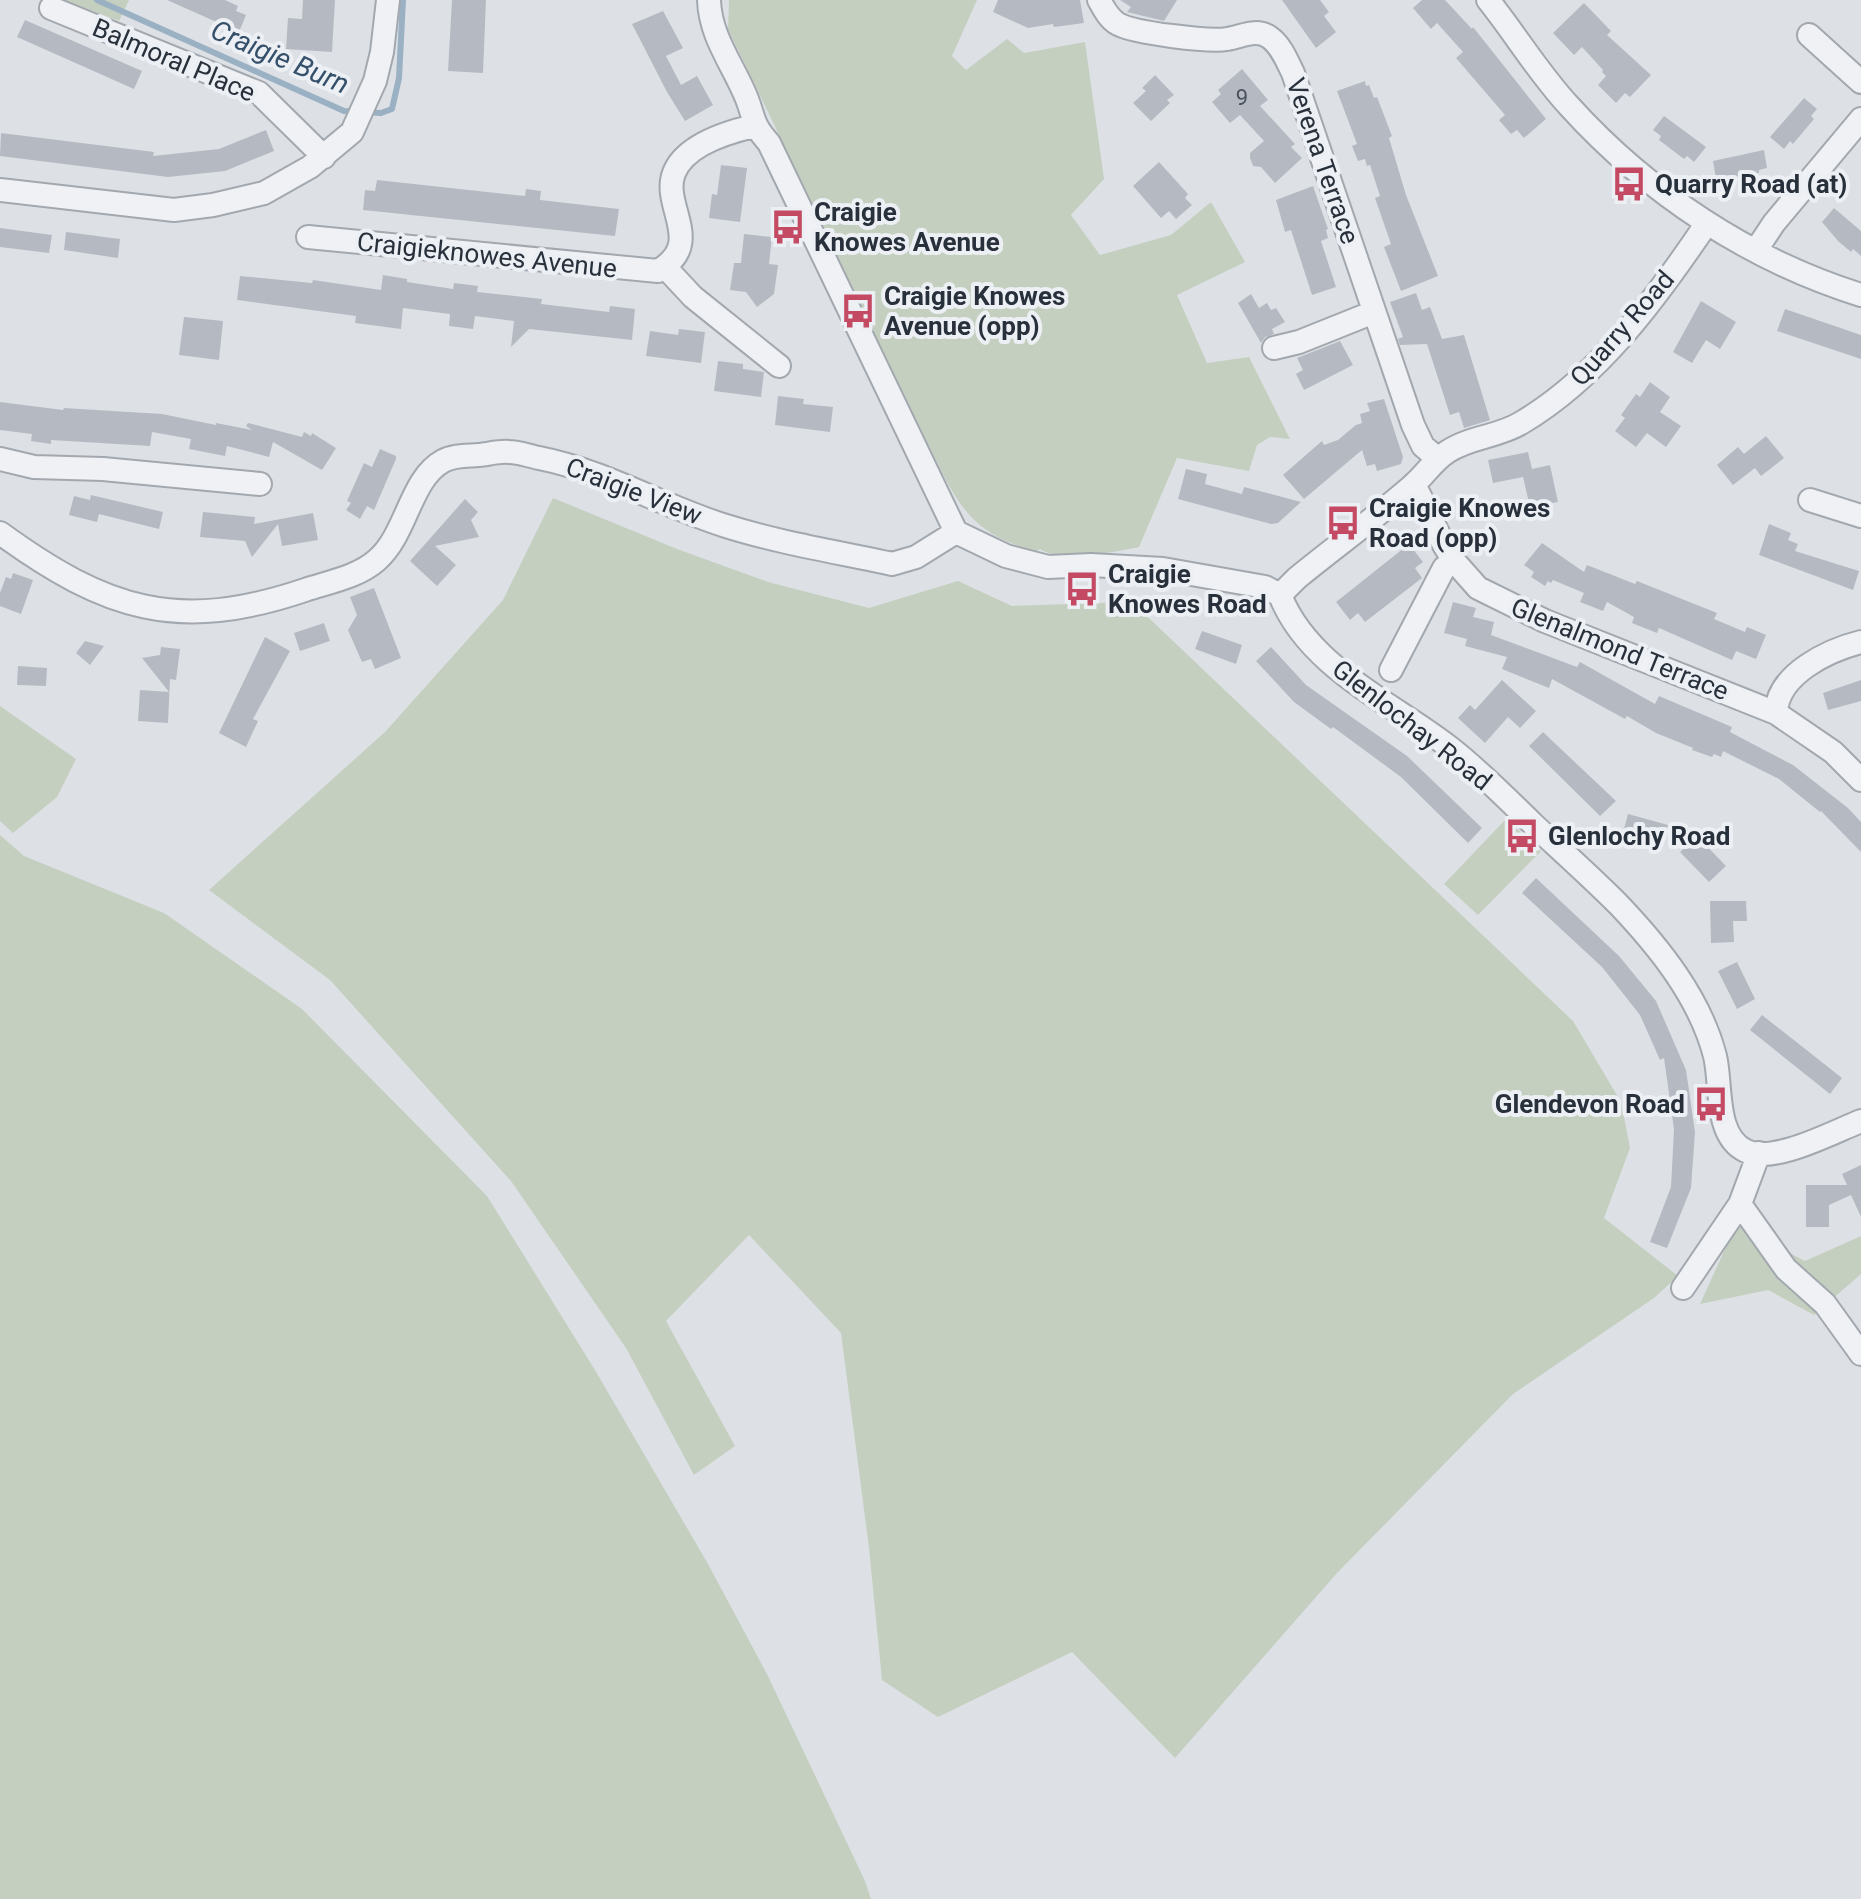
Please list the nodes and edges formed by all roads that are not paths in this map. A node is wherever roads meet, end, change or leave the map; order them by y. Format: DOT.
graph roads {
  1 [pos="388,0"];
  2 [pos="709,0"];
  3 [pos="1099,0"];
  4 [pos="1488,0"];
  5 [pos="51,8"];
  6 [pos="1809,35"];
  7 [pos="1861,82"];
  8 [pos="1861,119"];
  9 [pos="754,126"];
  10 [pos="324,157"];
  11 [pos="0,190"];
  12 [pos="1707,223"];
  13 [pos="308,237"];
  14 [pos="1756,250"];
  15 [pos="665,267"];
  16 [pos="1861,295"];
  17 [pos="1374,312"];
  18 [pos="1274,348"];
  19 [pos="779,366"];
  20 [pos="0,459"];
  21 [pos="1438,459"];
  22 [pos="260,484"];
  23 [pos="1414,484"];
  24 [pos="1810,500"];
  25 [pos="1861,516"];
  26 [pos="956,532"];
  27 [pos="0,533"];
  28 [pos="1454,561"];
  29 [pos="1280,595"];
  30 [pos="1861,642"];
  31 [pos="1391,670"];
  32 [pos="1776,713"];
  33 [pos="1861,780"];
  34 [pos="1861,1121"];
  35 [pos="1759,1153"];
  36 [pos="1740,1204"];
  37 [pos="1683,1288"];
  38 [pos="1861,1354"];
  1 -- 10 [label="street"];
  2 -- 9 [label="street"];
  3 -- 17 [label="street, Verena Terrace"];
  4 -- 12 [label="street"];
  5 -- 10 [label="street, Balmoral Place"];
  6 -- 7 [label="street"];
  8 -- 14 [label="street"];
  9 -- 15 [label="street"];
  9 -- 26 [label="street"];
  10 -- 11 [label="street"];
  12 -- 14 [label="street"];
  12 -- 21 [label="street, Quarry Road"];
  13 -- 15 [label="street, Craigieknowes Avenue"];
  14 -- 16 [label="street"];
  15 -- 19 [label="street"];
  17 -- 18 [label="street"];
  17 -- 21 [label="street, Verena Terrace"];
  20 -- 22 [label="street"];
  21 -- 23 [label="street"];
  23 -- 28 [label="street, Glenalmond Terrace"];
  23 -- 29 [label="street"];
  24 -- 25 [label="street"];
  26 -- 27 [label="street, Craigie View"];
  26 -- 29 [label="street"];
  28 -- 31 [label="street"];
  28 -- 32 [label="street, Glenalmond Terrace"];
  29 -- 35 [label="street, Glenlochay Road"];
  30 -- 32 [label="street"];
  32 -- 33 [label="street, Glenalmond Terrace"];
  34 -- 35 [label="street"];
  35 -- 36 [label="street"];
  36 -- 37 [label="street"];
  36 -- 38 [label="street"];
}
